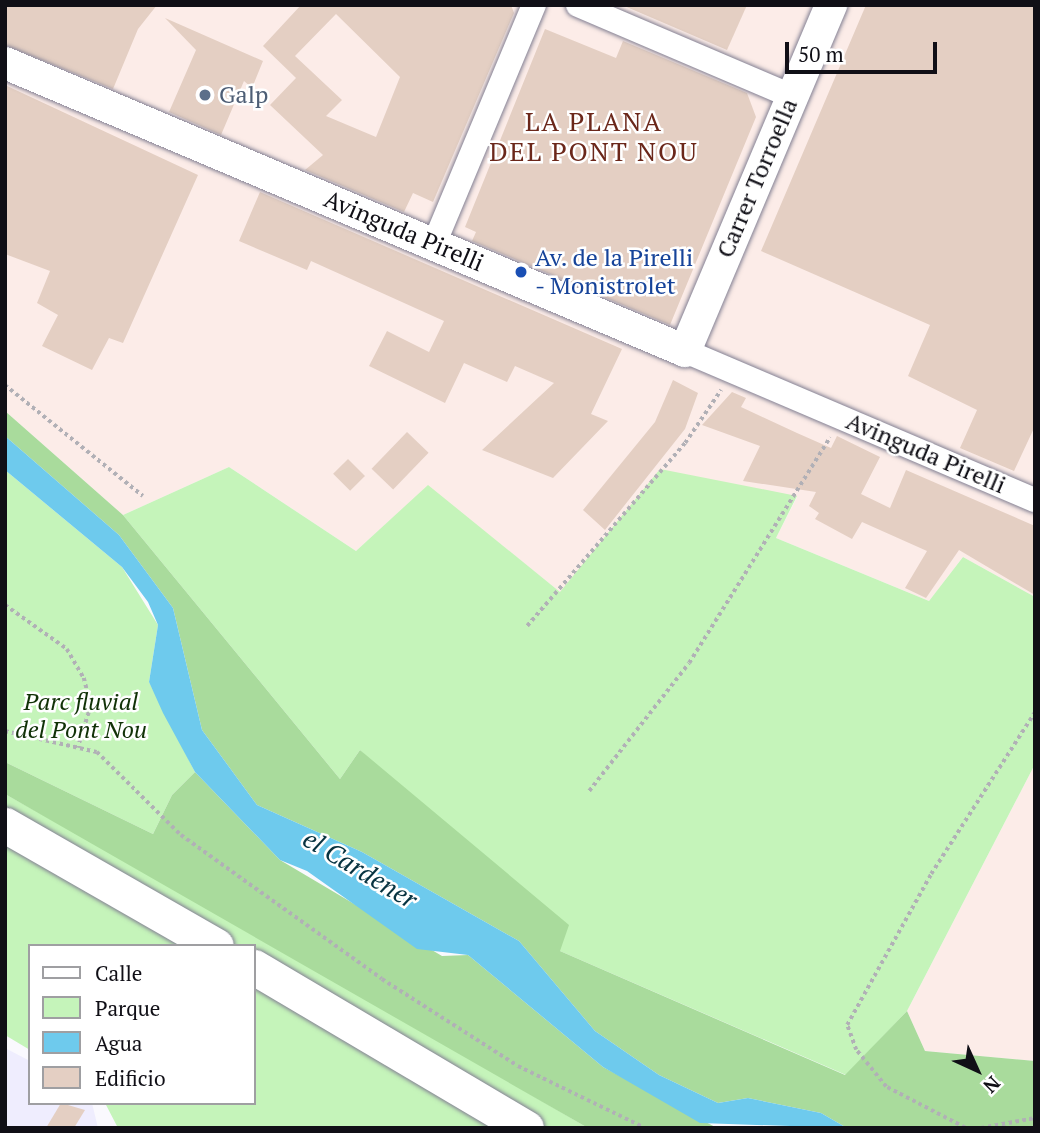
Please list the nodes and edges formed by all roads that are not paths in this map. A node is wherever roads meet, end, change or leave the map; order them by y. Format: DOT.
graph roads {
  1 [pos="534,5"];
  2 [pos="578,5"];
  3 [pos="831,5"];
  4 [pos="5,63"];
  5 [pos="791,96"];
  6 [pos="434,244"];
  7 [pos="685,351"];
  8 [pos="1035,500"];
  9 [pos="5,825"];
  10 [pos="213,944"];
  11 [pos="256,969"];
  12 [pos="526,1128"];
  1 -- 6 [label="street"];
  2 -- 5 [label="street"];
  3 -- 5 [label="street, Carrer Torroella"];
  4 -- 6 [label="street, Avinguda Pirelli"];
  5 -- 7 [label="street, Carrer Torroella"];
  6 -- 7 [label="street, Avinguda Pirelli"];
  7 -- 8 [label="street, Avinguda Pirelli"];
  9 -- 10 [label="main road"];
  11 -- 12 [label="main road"];
}
